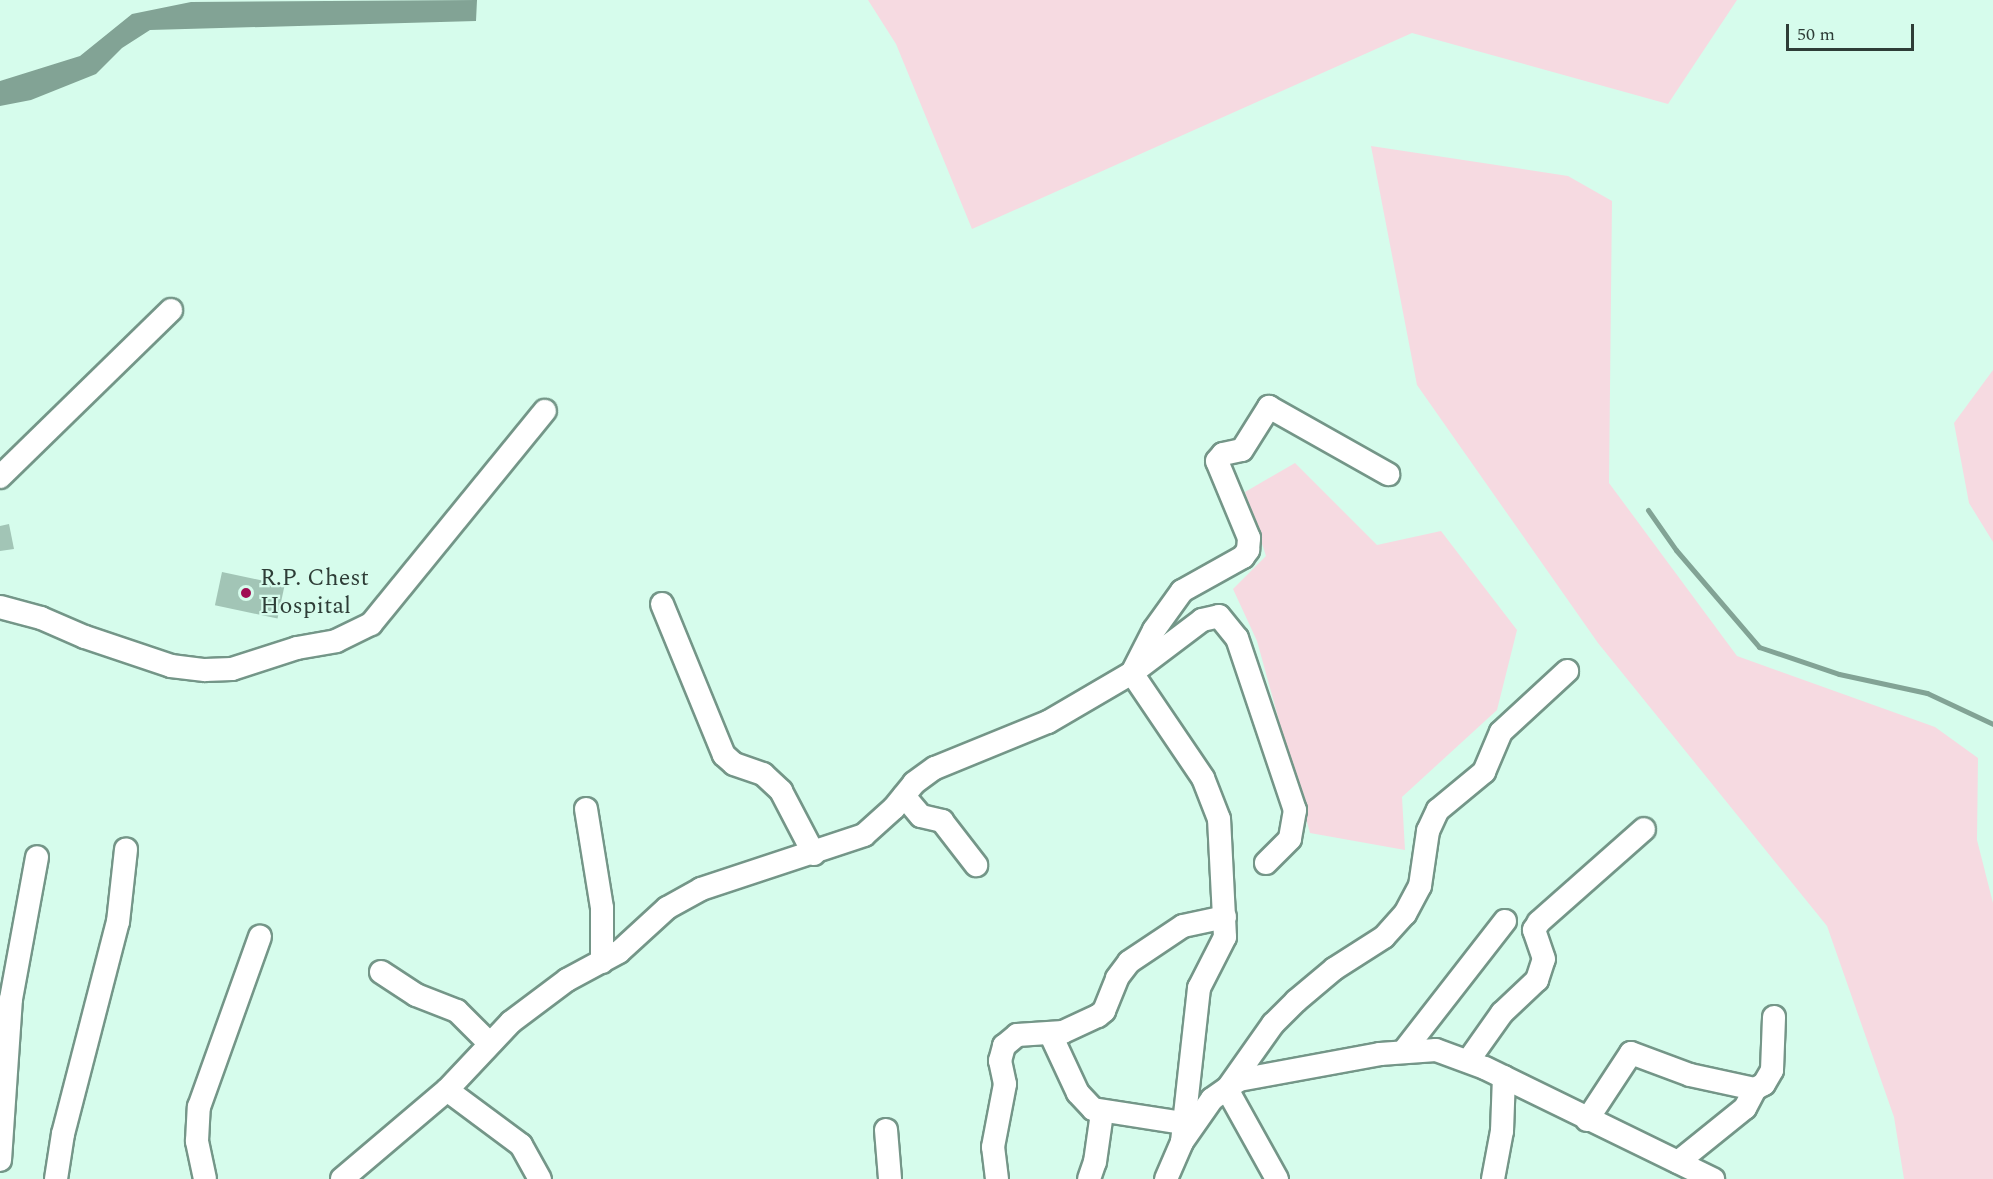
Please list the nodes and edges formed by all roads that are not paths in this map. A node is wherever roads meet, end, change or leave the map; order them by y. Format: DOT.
graph roads {
  1 [pos="171,310"];
  2 [pos="545,411"];
  3 [pos="1388,474"];
  4 [pos="0,477"];
  5 [pos="662,604"];
  6 [pos="0,607"];
  7 [pos="1568,671"];
  8 [pos="1132,673"];
  9 [pos="904,796"];
  10 [pos="586,808"];
  11 [pos="1644,828"];
  12 [pos="126,849"];
  13 [pos="814,854"];
  14 [pos="37,857"];
  15 [pos="1266,863"];
  16 [pos="976,865"];
  17 [pos="1225,917"];
  18 [pos="1505,921"];
  19 [pos="260,937"];
  20 [pos="602,962"];
  21 [pos="381,972"];
  22 [pos="1774,1017"];
  23 [pos="1050,1033"];
  24 [pos="489,1043"];
  25 [pos="1403,1052"];
  26 [pos="1468,1062"];
  27 [pos="1504,1077"];
  28 [pos="1227,1089"];
  29 [pos="1755,1089"];
  30 [pos="447,1090"];
  31 [pos="1102,1113"];
  32 [pos="1587,1120"];
  33 [pos="886,1130"];
  34 [pos="1182,1132"];
  35 [pos="0,1160"];
  36 [pos="1678,1162"];
  37 [pos="56,1179"];
  38 [pos="205,1179"];
  39 [pos="342,1179"];
  40 [pos="540,1179"];
  41 [pos="890,1179"];
  42 [pos="997,1179"];
  43 [pos="1089,1179"];
  44 [pos="1166,1179"];
  45 [pos="1277,1179"];
  46 [pos="1493,1179"];
  47 [pos="1713,1179"];
  1 -- 4 [label="street"];
  2 -- 6 [label="street"];
  3 -- 8 [label="street"];
  5 -- 13 [label="street"];
  7 -- 28 [label="street"];
  8 -- 9 [label="street"];
  8 -- 15 [label="street"];
  8 -- 17 [label="street"];
  9 -- 13 [label="street"];
  9 -- 16 [label="street"];
  10 -- 20 [label="street"];
  11 -- 26 [label="street"];
  12 -- 37 [label="street"];
  13 -- 20 [label="street"];
  14 -- 35 [label="street"];
  17 -- 23 [label="street"];
  17 -- 34 [label="street"];
  18 -- 25 [label="street"];
  19 -- 38 [label="street"];
  20 -- 24 [label="street"];
  21 -- 24 [label="street"];
  22 -- 29 [label="street"];
  23 -- 31 [label="street"];
  23 -- 42 [label="street"];
  24 -- 30 [label="street"];
  25 -- 26 [label="street"];
  25 -- 28 [label="street"];
  26 -- 27 [label="street"];
  27 -- 32 [label="street"];
  27 -- 46 [label="street"];
  28 -- 34 [label="street"];
  28 -- 45 [label="street"];
  29 -- 32 [label="street"];
  29 -- 36 [label="street"];
  30 -- 39 [label="street"];
  30 -- 40 [label="street"];
  31 -- 34 [label="street"];
  31 -- 43 [label="street"];
  32 -- 36 [label="street"];
  33 -- 41 [label="street"];
  34 -- 44 [label="street"];
  36 -- 47 [label="street"];
}
